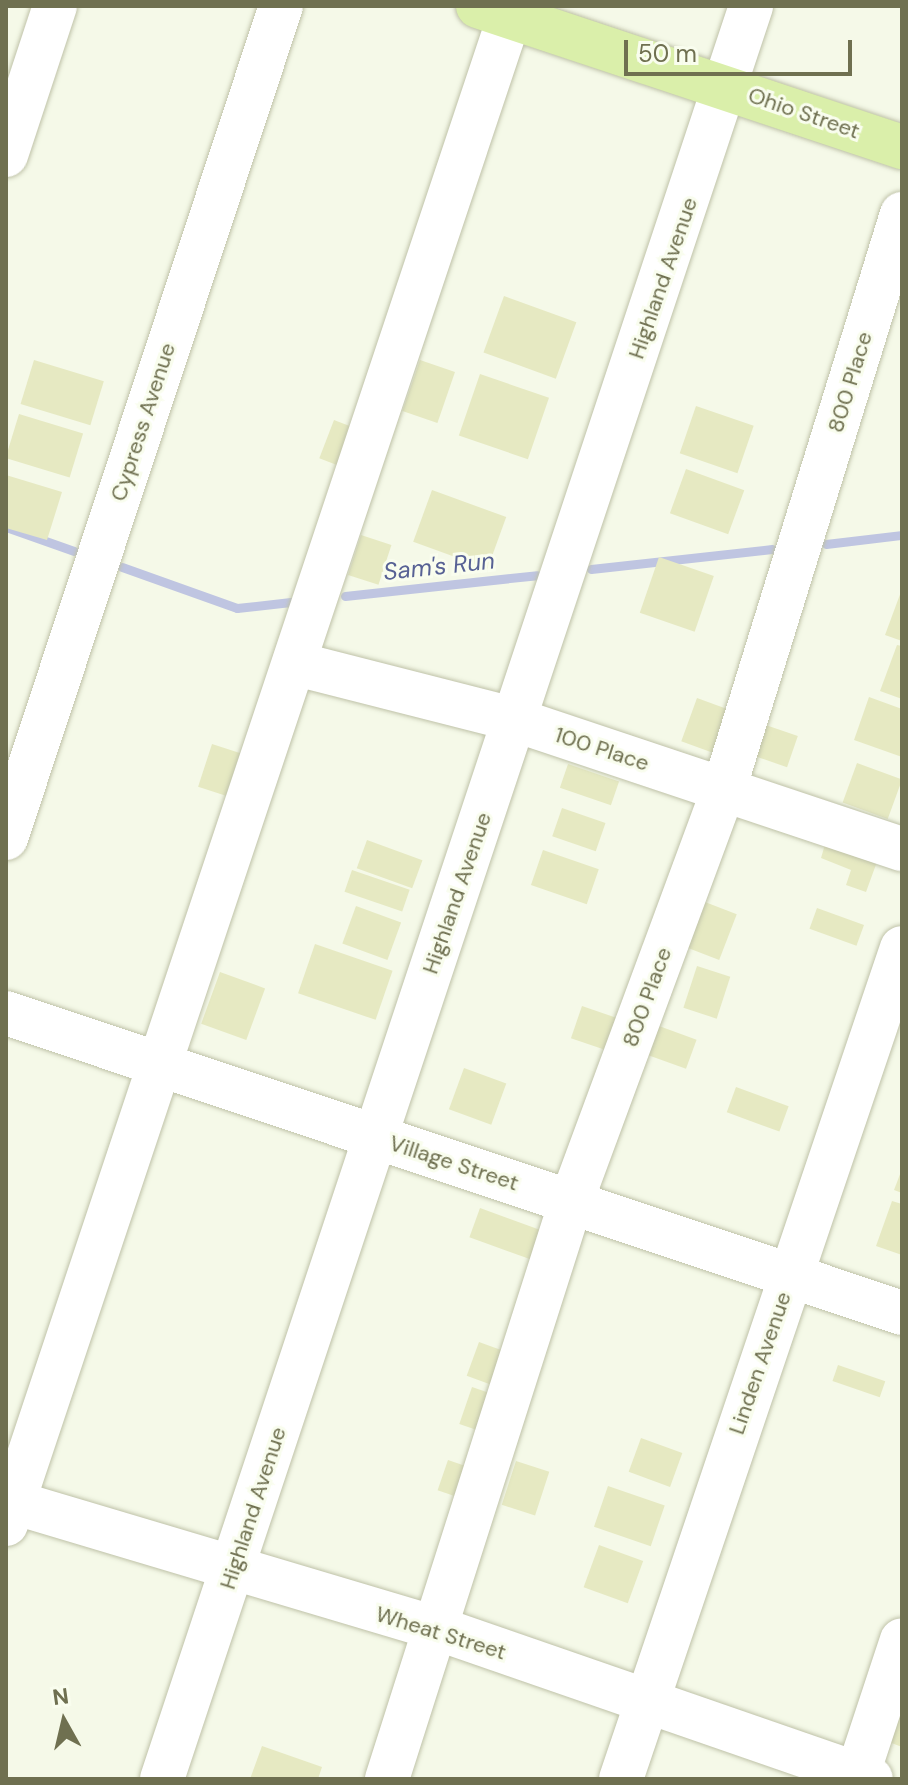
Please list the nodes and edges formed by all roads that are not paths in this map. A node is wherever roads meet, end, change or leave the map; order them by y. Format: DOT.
graph roads {
  1 [pos="55,6"];
  2 [pos="281,6"];
  3 [pos="751,6"];
  4 [pos="501,10"];
  5 [pos="728,87"];
  6 [pos="902,147"];
  7 [pos="6,155"];
  8 [pos="902,214"];
  9 [pos="297,664"];
  10 [pos="516,720"];
  11 [pos="724,789"];
  12 [pos="6,838"];
  13 [pos="902,849"];
  14 [pos="902,948"];
  15 [pos="6,1013"];
  16 [pos="164,1066"];
  17 [pos="374,1136"];
  18 [pos="571,1202"];
  19 [pos="790,1275"];
  20 [pos="902,1313"];
  21 [pos="8,1509"];
  22 [pos="232,1573"];
  23 [pos="436,1628"];
  24 [pos="902,1640"];
  25 [pos="647,1701"];
  26 [pos="861,1777"];
  27 [pos="162,1779"];
  28 [pos="387,1779"];
  29 [pos="621,1779"];
  1 -- 7 [label="street"];
  2 -- 12 [label="street, Cypress Avenue"];
  3 -- 5 [label="street, Highland Avenue"];
  4 -- 5 [label="main road, Ohio Street"];
  4 -- 9 [label="street"];
  5 -- 6 [label="main road, Ohio Street"];
  5 -- 10 [label="street, Highland Avenue"];
  8 -- 11 [label="street, 800 Place"];
  9 -- 10 [label="street, 100 Place"];
  9 -- 16 [label="street"];
  10 -- 11 [label="street, 100 Place"];
  10 -- 17 [label="street, Highland Avenue"];
  11 -- 13 [label="street, 100 Place"];
  11 -- 18 [label="street, 800 Place"];
  14 -- 19 [label="street, Linden Avenue"];
  15 -- 16 [label="street, Village Street"];
  16 -- 17 [label="street, Village Street"];
  16 -- 21 [label="street"];
  17 -- 18 [label="street, Village Street"];
  17 -- 22 [label="street, Highland Avenue"];
  18 -- 19 [label="street, Village Street"];
  18 -- 23 [label="street, 800 Place"];
  19 -- 20 [label="street, Village Street"];
  19 -- 25 [label="street, Linden Avenue"];
  21 -- 22 [label="street, Wheat Street"];
  22 -- 23 [label="street, Wheat Street"];
  22 -- 27 [label="street, Highland Avenue"];
  23 -- 25 [label="street, Wheat Street"];
  23 -- 28 [label="street, 800 Place"];
  24 -- 26 [label="street"];
  25 -- 26 [label="street, Wheat Street"];
  25 -- 29 [label="street, Linden Avenue"];
}
